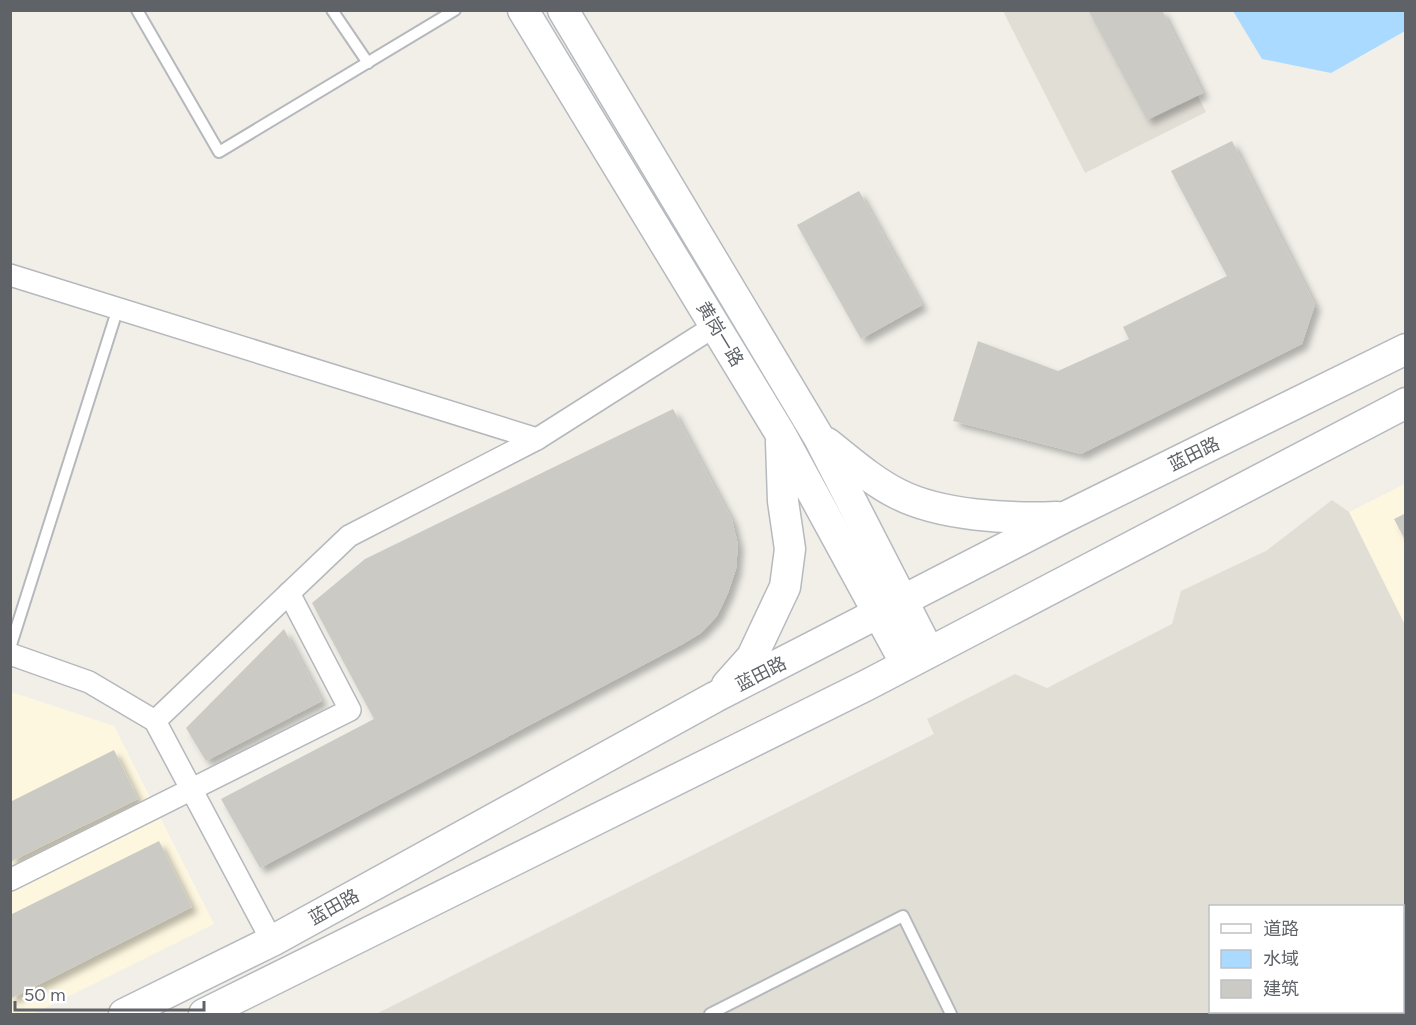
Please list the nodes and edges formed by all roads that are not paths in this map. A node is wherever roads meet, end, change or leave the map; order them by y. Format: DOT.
graph roads {
  1 [pos="137,10"];
  2 [pos="332,10"];
  3 [pos="455,10"];
  4 [pos="523,10"];
  5 [pos="562,10"];
  6 [pos="368,63"];
  7 [pos="10,275"];
  8 [pos="118,308"];
  9 [pos="715,326"];
  10 [pos="1406,350"];
  11 [pos="1406,403"];
  12 [pos="780,433"];
  13 [pos="818,436"];
  14 [pos="537,439"];
  15 [pos="1065,517"];
  16 [pos="289,593"];
  17 [pos="890,607"];
  18 [pos="10,648"];
  19 [pos="10,654"];
  20 [pos="917,658"];
  21 [pos="715,697"];
  22 [pos="155,721"];
  23 [pos="192,790"];
  24 [pos="10,880"];
  25 [pos="272,941"];
  26 [pos="124,1014"];
  27 [pos="204,1014"];
  28 [pos="710,1014"];
  29 [pos="951,1014"];
  1 -- 6 [label="lane"];
  2 -- 6 [label="lane"];
  3 -- 6 [label="lane"];
  4 -- 9 [label="main road, 黄岗一路"];
  5 -- 13 [label="main road, 黄岗一路"];
  7 -- 8 [label="street"];
  8 -- 14 [label="street"];
  8 -- 18 [label="lane"];
  9 -- 12 [label="main road, 黄岗一路"];
  9 -- 14 [label="street"];
  10 -- 15 [label="main road, 蓝田路"];
  11 -- 20 [label="main road, 蓝田路"];
  12 -- 17 [label="main road, 黄岗一路"];
  12 -- 21 [label="main road"];
  13 -- 15 [label="main road"];
  13 -- 17 [label="main road, 黄岗一路"];
  14 -- 16 [label="street"];
  15 -- 17 [label="main road, 蓝田路"];
  16 -- 22 [label="street"];
  16 -- 23 [label="street"];
  17 -- 20 [label="main road, 黄岗一路"];
  17 -- 21 [label="main road, 蓝田路"];
  19 -- 22 [label="street"];
  20 -- 27 [label="main road, 蓝田路"];
  21 -- 25 [label="main road, 蓝田路"];
  22 -- 23 [label="street"];
  23 -- 24 [label="street"];
  23 -- 25 [label="street"];
  25 -- 26 [label="main road, 蓝田路"];
  28 -- 29 [label="lane"];
}
